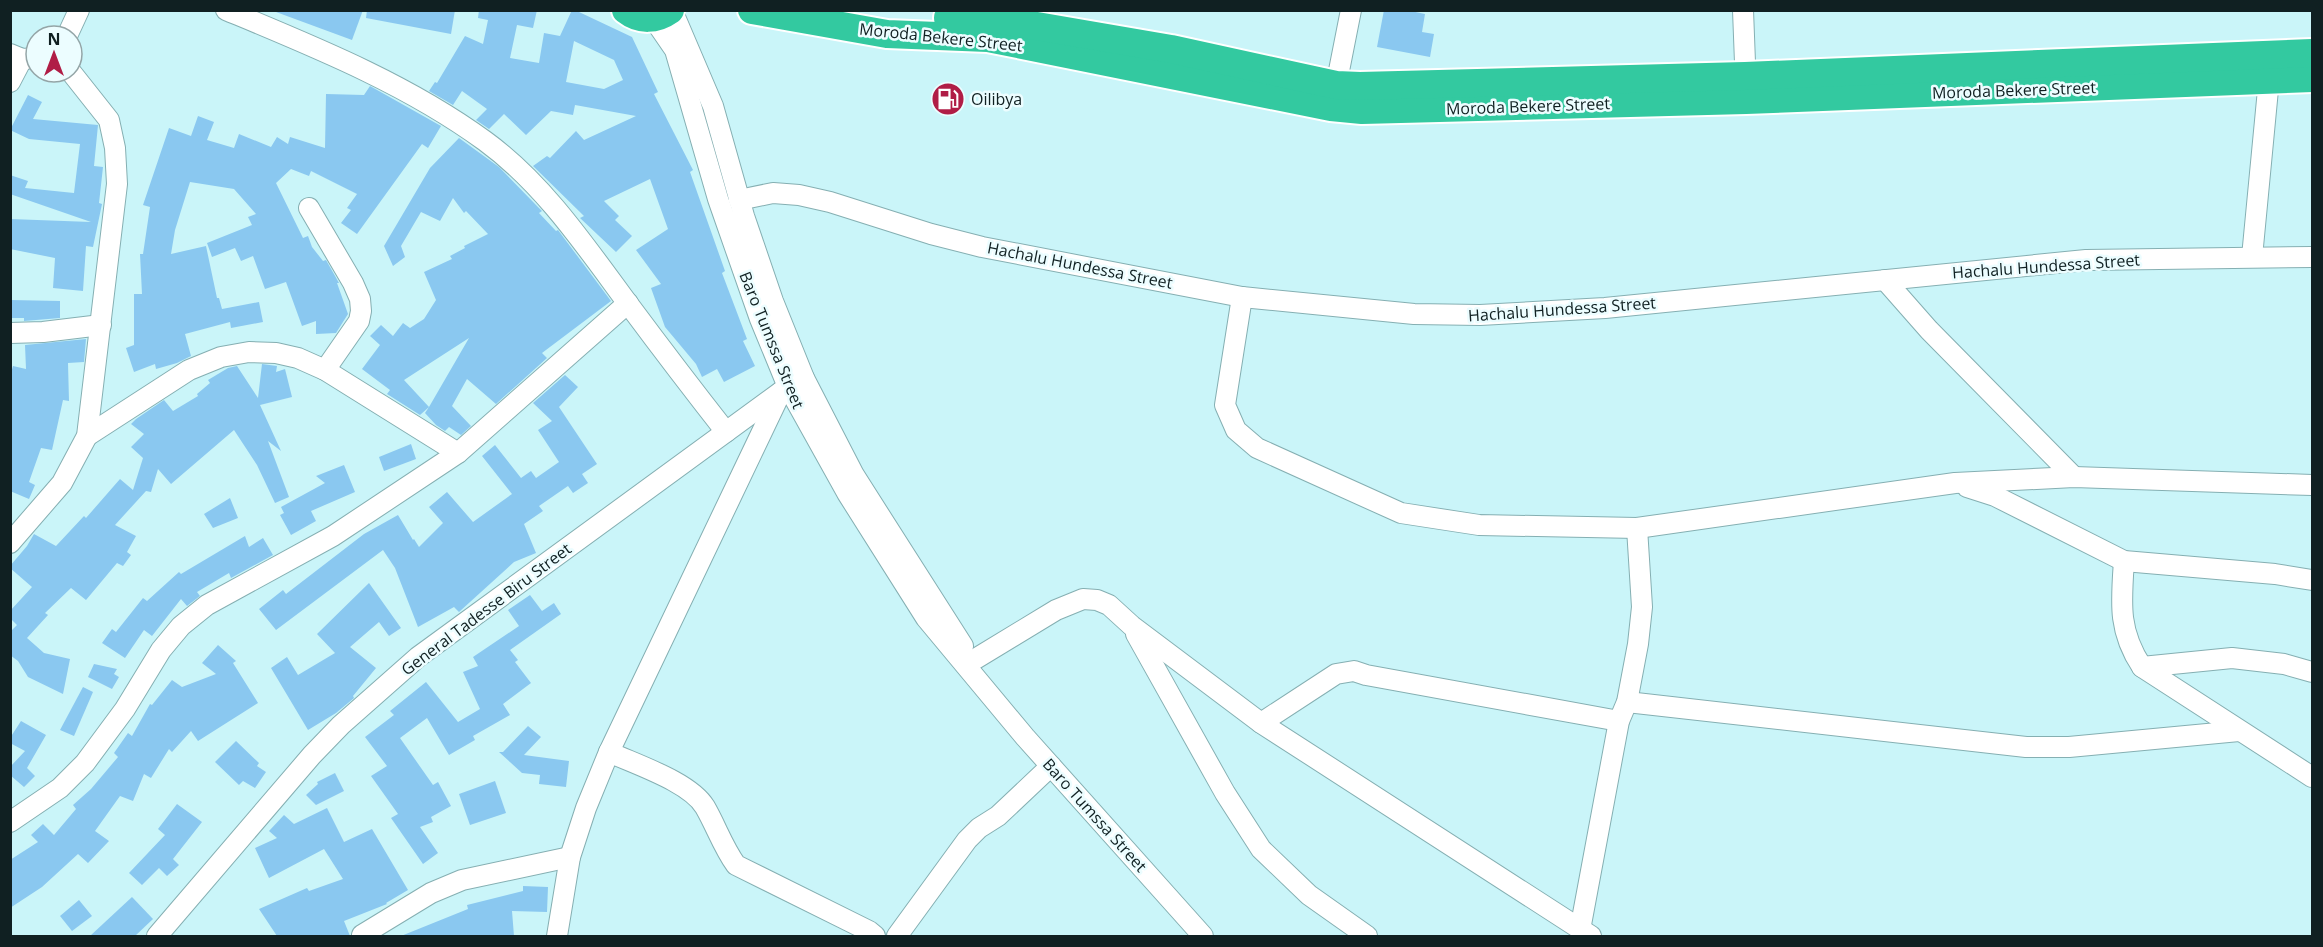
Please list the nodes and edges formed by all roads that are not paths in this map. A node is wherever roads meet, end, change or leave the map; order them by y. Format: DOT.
graph roads {
  1 [pos="79,10"];
  2 [pos="226,10"];
  3 [pos="626,10"];
  4 [pos="752,10"];
  5 [pos="849,10"];
  6 [pos="1351,10"];
  7 [pos="1743,10"];
  8 [pos="665,13"];
  9 [pos="73,24"];
  10 [pos="887,26"];
  11 [pos="2313,53"];
  12 [pos="23,57"];
  13 [pos="2313,78"];
  14 [pos="2269,80"];
  15 [pos="10,82"];
  16 [pos="80,84"];
  17 [pos="1746,88"];
  18 [pos="1334,96"];
  19 [pos="739,200"];
  20 [pos="309,208"];
  21 [pos="2252,257"];
  22 [pos="2313,257"];
  23 [pos="1885,280"];
  24 [pos="1242,297"];
  25 [pos="628,303"];
  26 [pos="100,325"];
  27 [pos="10,333"];
  28 [pos="326,370"];
  29 [pos="791,385"];
  30 [pos="726,432"];
  31 [pos="87,436"];
  32 [pos="458,453"];
  33 [pos="2074,477"];
  34 [pos="1955,483"];
  35 [pos="2313,485"];
  36 [pos="1637,528"];
  37 [pos="10,543"];
  38 [pos="2124,561"];
  39 [pos="2313,580"];
  40 [pos="1132,627"];
  41 [pos="972,661"];
  42 [pos="2142,667"];
  43 [pos="2313,672"];
  44 [pos="989,693"];
  45 [pos="1627,702"];
  46 [pos="1619,721"];
  47 [pos="1261,723"];
  48 [pos="2239,731"];
  49 [pos="609,752"];
  50 [pos="1051,766"];
  51 [pos="2313,777"];
  52 [pos="10,822"];
  53 [pos="570,857"];
  54 [pos="1586,933"];
  55 [pos="362,935"];
  56 [pos="157,936"];
  57 [pos="557,936"];
  58 [pos="875,936"];
  59 [pos="897,936"];
  60 [pos="1203,936"];
  61 [pos="1367,936"];
  1 -- 9 [label="street"];
  2 -- 25 [label="street"];
  3 -- 8 [label="highway"];
  4 -- 10 [label="highway, Moroda Bekere Street"];
  5 -- 10 [label="highway, Moroda Bekere Street"];
  6 -- 18 [label="street"];
  7 -- 17 [label="street"];
  8 -- 19 [label="street, Baro Tumssa Street"];
  8 -- 29 [label="street, Baro Tumssa Street"];
  10 -- 18 [label="highway, Moroda Bekere Street"];
  11 -- 17 [label="highway, Moroda Bekere Street"];
  12 -- 15 [label="street"];
  13 -- 14 [label="highway, Moroda Bekere Street"];
  14 -- 17 [label="highway, Moroda Bekere Street"];
  14 -- 21 [label="street"];
  16 -- 26 [label="street"];
  17 -- 18 [label="highway, Moroda Bekere Street"];
  19 -- 24 [label="street, Hachalu Hundessa Street"];
  19 -- 29 [label="street, Baro Tumssa Street"];
  20 -- 28 [label="street"];
  21 -- 22 [label="street, Hachalu Hundessa Street"];
  21 -- 23 [label="street, Hachalu Hundessa Street"];
  23 -- 24 [label="street, Hachalu Hundessa Street"];
  23 -- 33 [label="street"];
  24 -- 36 [label="street"];
  25 -- 30 [label="street"];
  25 -- 32 [label="street"];
  26 -- 27 [label="street"];
  26 -- 31 [label="street"];
  28 -- 31 [label="street"];
  28 -- 32 [label="street"];
  29 -- 30 [label="street, General Tadesse Biru Street"];
  29 -- 41 [label="street, Baro Tumssa Street"];
  29 -- 44 [label="street, Baro Tumssa Street"];
  29 -- 49 [label="street"];
  30 -- 56 [label="street, General Tadesse Biru Street"];
  31 -- 37 [label="street"];
  32 -- 52 [label="street"];
  33 -- 34 [label="street"];
  33 -- 35 [label="street"];
  34 -- 36 [label="street"];
  34 -- 38 [label="street"];
  36 -- 45 [label="street"];
  38 -- 39 [label="street"];
  38 -- 42 [label="street"];
  40 -- 41 [label="street"];
  40 -- 47 [label="street"];
  40 -- 61 [label="street"];
  41 -- 44 [label="street, Baro Tumssa Street"];
  42 -- 43 [label="street"];
  42 -- 48 [label="street"];
  44 -- 50 [label="street, Baro Tumssa Street"];
  45 -- 46 [label="street"];
  45 -- 48 [label="street"];
  46 -- 47 [label="street"];
  46 -- 54 [label="street"];
  47 -- 54 [label="street"];
  48 -- 51 [label="street"];
  49 -- 53 [label="street"];
  49 -- 58 [label="street"];
  50 -- 59 [label="street"];
  50 -- 60 [label="street, Baro Tumssa Street"];
  53 -- 55 [label="street"];
  53 -- 57 [label="street"];
}
